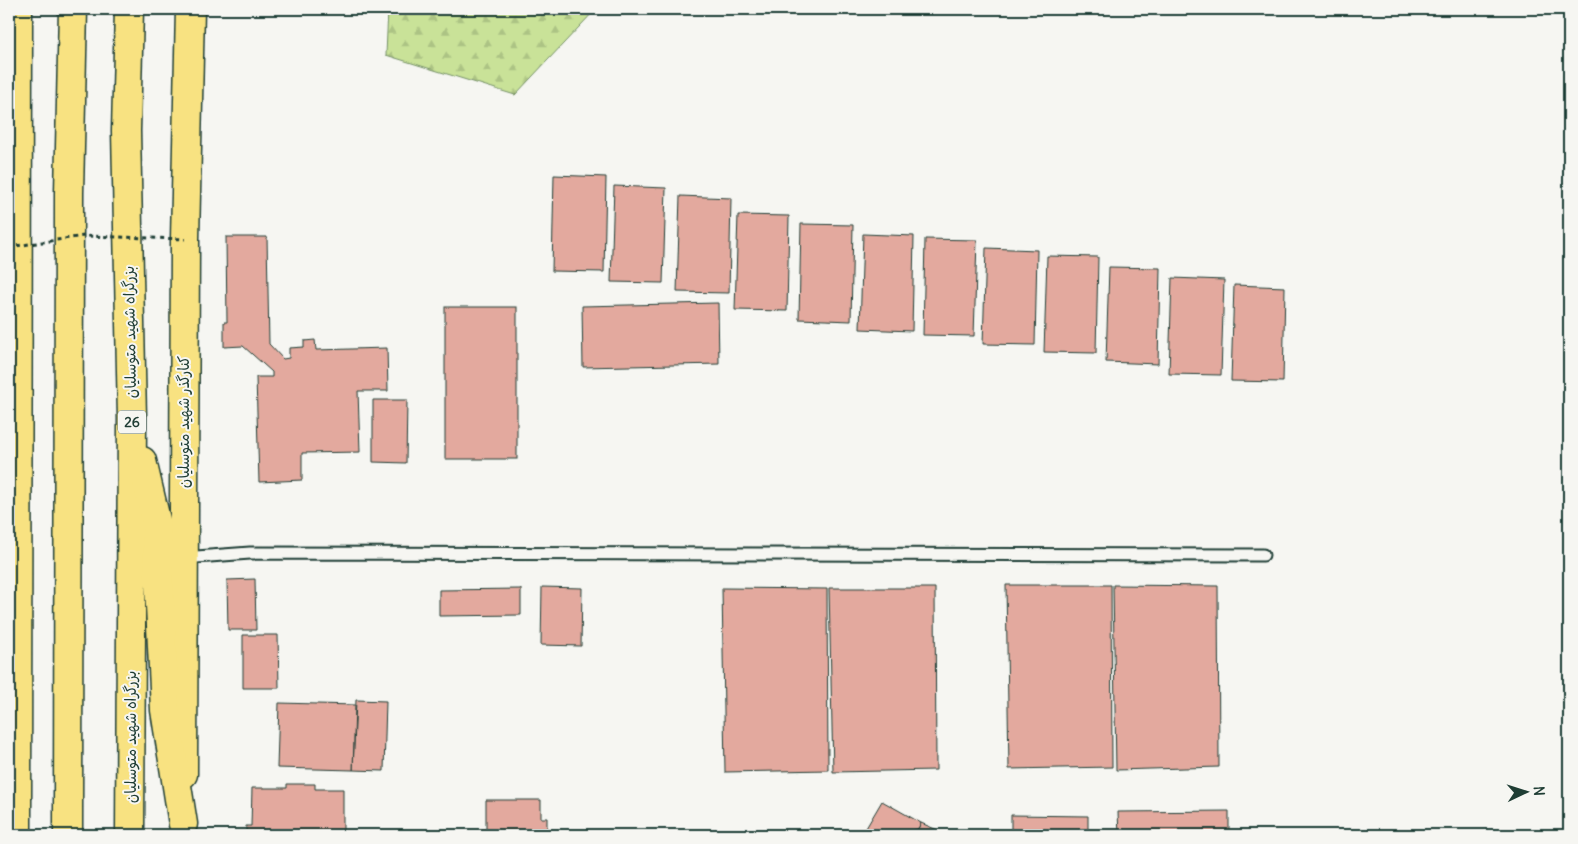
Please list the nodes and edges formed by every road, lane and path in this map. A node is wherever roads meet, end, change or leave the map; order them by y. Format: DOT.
graph roads {
  1 [pos="18,9"];
  2 [pos="73,9"];
  3 [pos="129,9"];
  4 [pos="190,9"];
  5 [pos="185,239"];
  6 [pos="9,247"];
  7 [pos="132,418"];
  8 [pos="1263,555"];
  9 [pos="183,558"];
  10 [pos="183,829"];
  11 [pos="17,835"];
  12 [pos="68,835"];
  13 [pos="130,835"];
  1 -- 11 [label="main road"];
  2 -- 12 [label="main road"];
  3 -- 7 [label="main road, بزرگراه شهید متوسلیان / 26"];
  4 -- 5 [label="main road, کنارگذر شهید متوسلیان"];
  5 -- 6 [label="path, bridge"];
  5 -- 9 [label="main road, کنارگذر شهید متوسلیان"];
  7 -- 10 [label="main road"];
  7 -- 13 [label="main road, بزرگراه شهید متوسلیان / 26"];
  8 -- 9 [label="lane"];
  9 -- 10 [label="main road, کنارگذر شهید متوسلیان"];
}
